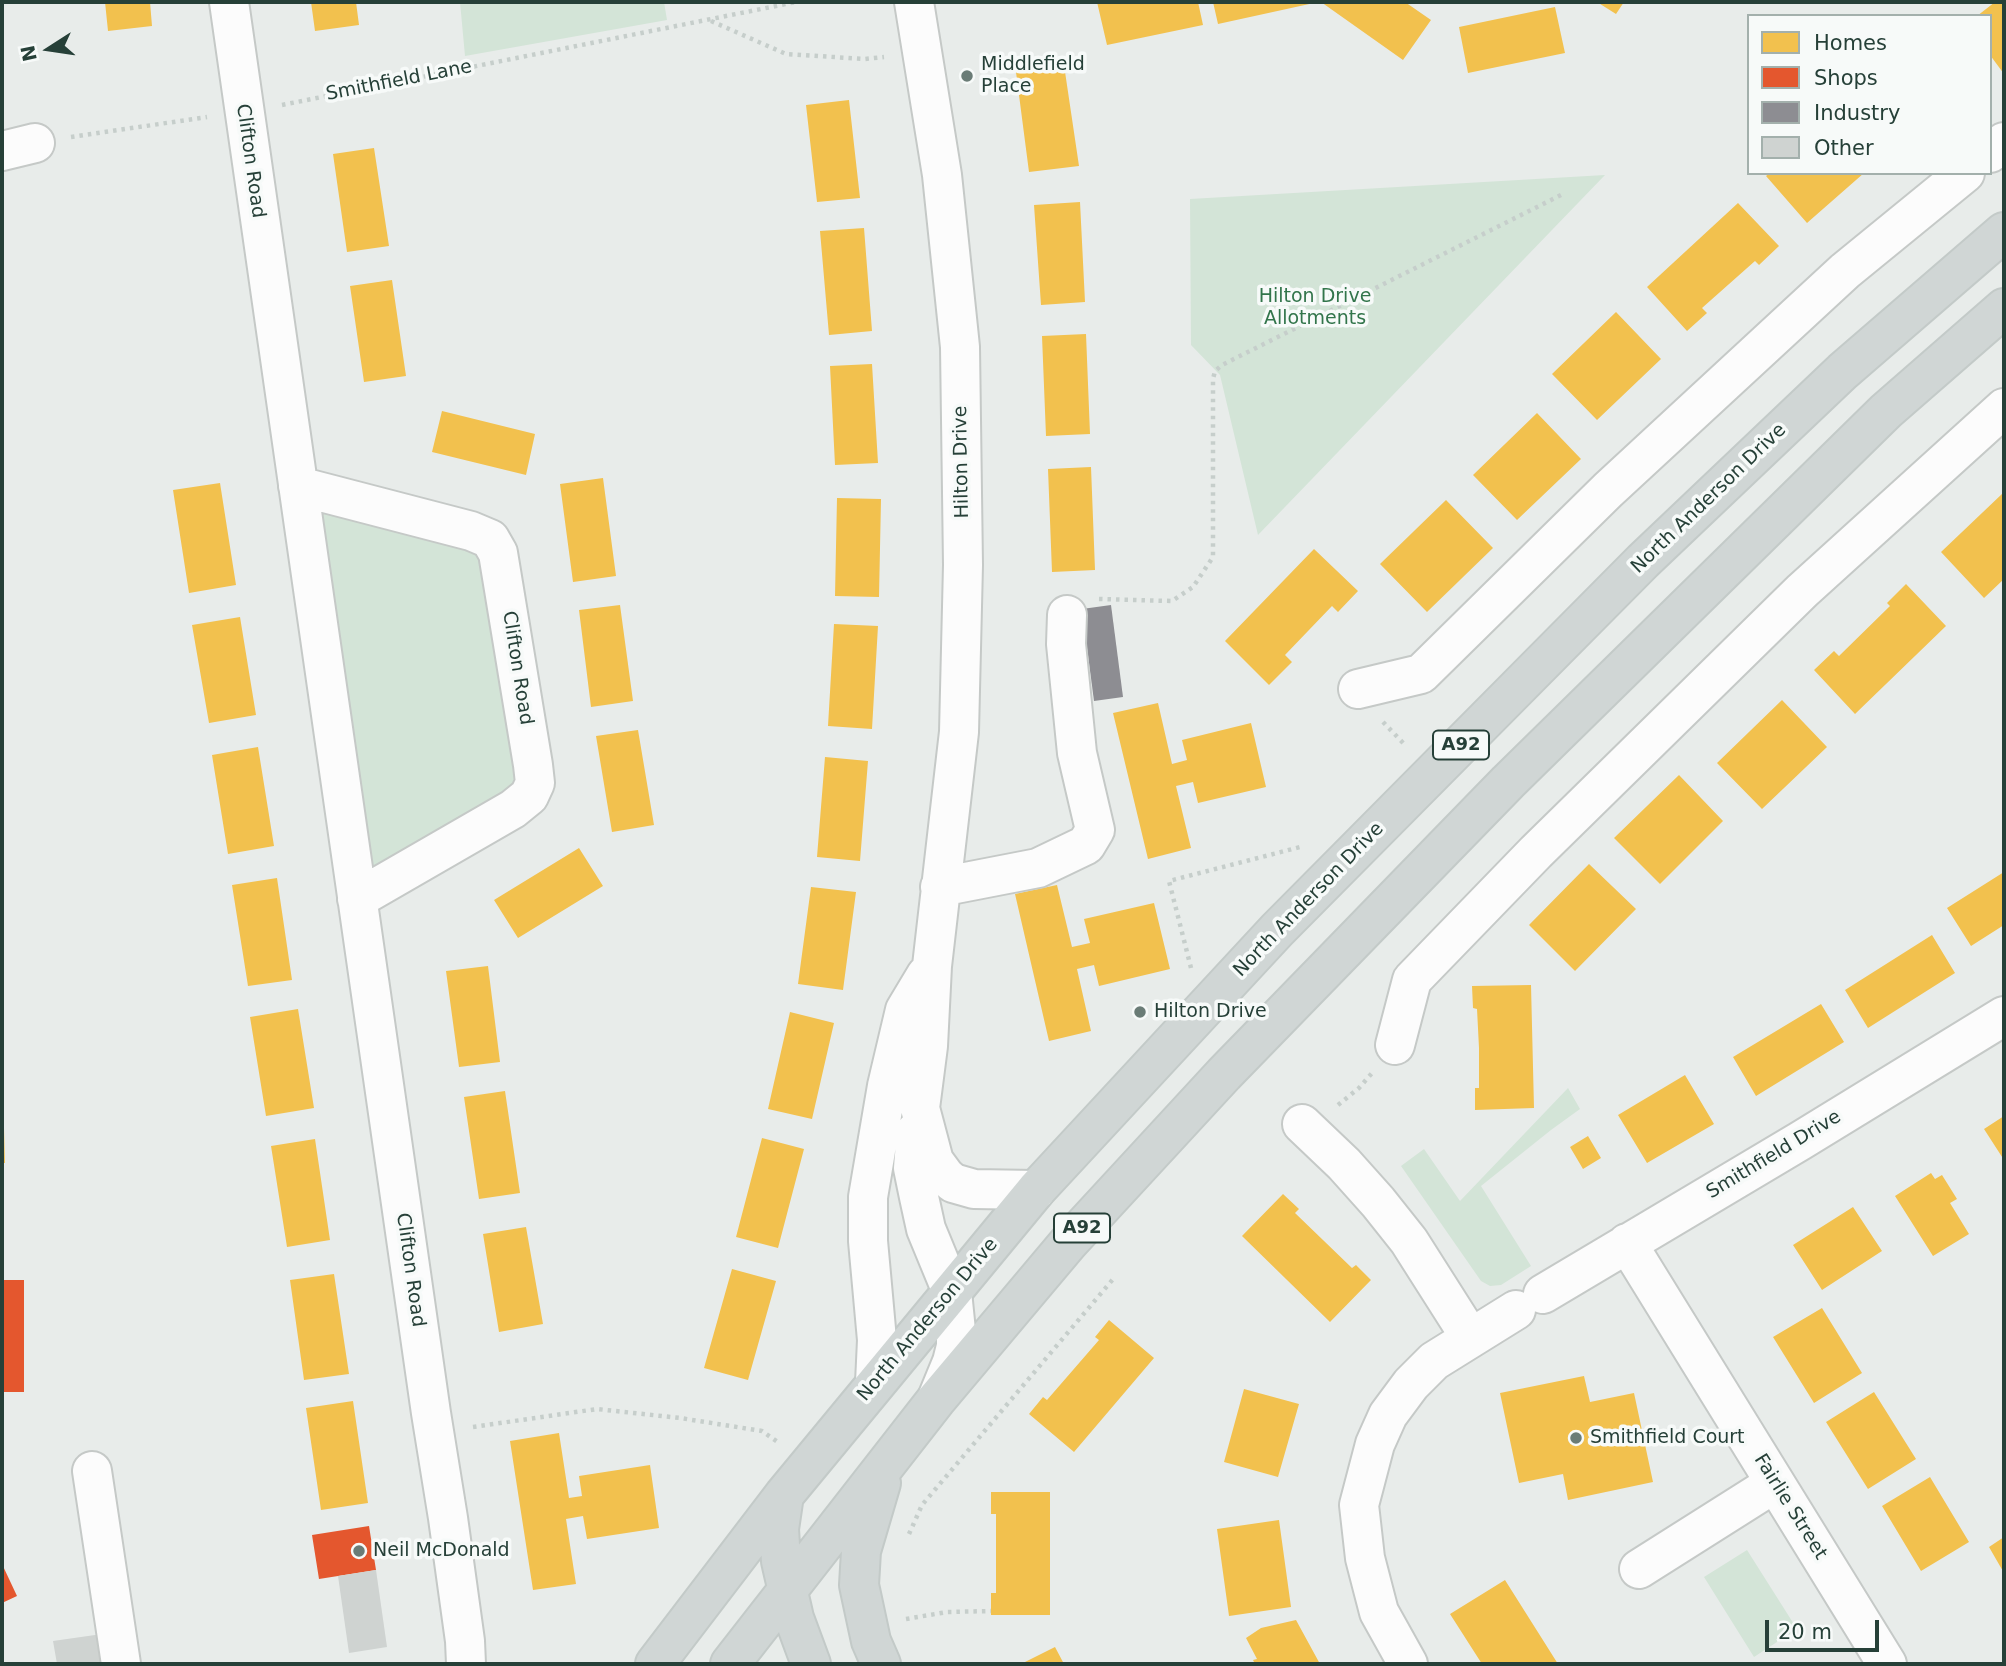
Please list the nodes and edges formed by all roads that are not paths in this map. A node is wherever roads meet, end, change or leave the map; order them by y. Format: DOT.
graph roads {
  1 [pos="229,2"];
  2 [pos="914,2"];
  3 [pos="1963,175"];
  4 [pos="2004,232"];
  5 [pos="2004,308"];
  6 [pos="2004,408"];
  7 [pos="298,486"];
  8 [pos="1067,615"];
  9 [pos="1358,689"];
  10 [pos="940,887"];
  11 [pos="357,899"];
  12 [pos="932,966"];
  13 [pos="2004,1016"];
  14 [pos="1395,1045"];
  15 [pos="920,1108"];
  16 [pos="1318,1117"];
  17 [pos="1036,1190"];
  18 [pos="1627,1242"];
  19 [pos="953,1292"];
  20 [pos="1470,1337"];
  21 [pos="875,1383"];
  22 [pos="936,1400"];
  23 [pos="892,1455"];
  24 [pos="92,1471"];
  25 [pos="1774,1483"];
  26 [pos="784,1495"];
  27 [pos="1639,1569"];
  28 [pos="787,1590"];
  29 [pos="469,1656"];
  30 [pos="121,1664"];
  31 [pos="654,1664"];
  32 [pos="730,1664"];
  33 [pos="811,1664"];
  34 [pos="881,1664"];
  35 [pos="1408,1664"];
  36 [pos="1887,1664"];
  1 -- 7 [label="street, Clifton Road"];
  2 -- 10 [label="street, Hilton Drive"];
  3 -- 9 [label="street"];
  4 -- 17 [label="main road, North Anderson Drive / A92"];
  5 -- 22 [label="main road, A92"];
  6 -- 14 [label="street"];
  7 -- 11 [label="street, Clifton Road"];
  7 -- 11 [label="street, Clifton Road"];
  8 -- 10 [label="street"];
  10 -- 12 [label="street, Hilton Drive"];
  11 -- 29 [label="street, Clifton Road"];
  12 -- 15 [label="street, Hilton Drive"];
  12 -- 21 [label="street, Hilton Drive"];
  13 -- 18 [label="street, Smithfield Drive"];
  15 -- 17 [label="street, Hilton Drive"];
  15 -- 19 [label="street"];
  16 -- 20 [label="street"];
  17 -- 19 [label="main road, North Anderson Drive / A92"];
  18 -- 20 [label="street, Smithfield Drive"];
  18 -- 25 [label="street, Fairlie Street"];
  19 -- 21 [label="main road, North Anderson Drive / A92"];
  19 -- 22 [label="street"];
  20 -- 35 [label="street, Smithfield Drive"];
  21 -- 26 [label="main road, North Anderson Drive / A92"];
  22 -- 23 [label="main road, A92"];
  23 -- 28 [label="main road, A92"];
  23 -- 34 [label="main road"];
  24 -- 30 [label="street"];
  25 -- 27 [label="street"];
  25 -- 36 [label="street, Fairlie Street"];
  26 -- 28 [label="main road"];
  26 -- 31 [label="main road, North Anderson Drive / A92"];
  28 -- 32 [label="main road, A92"];
  28 -- 33 [label="main road"];
}
